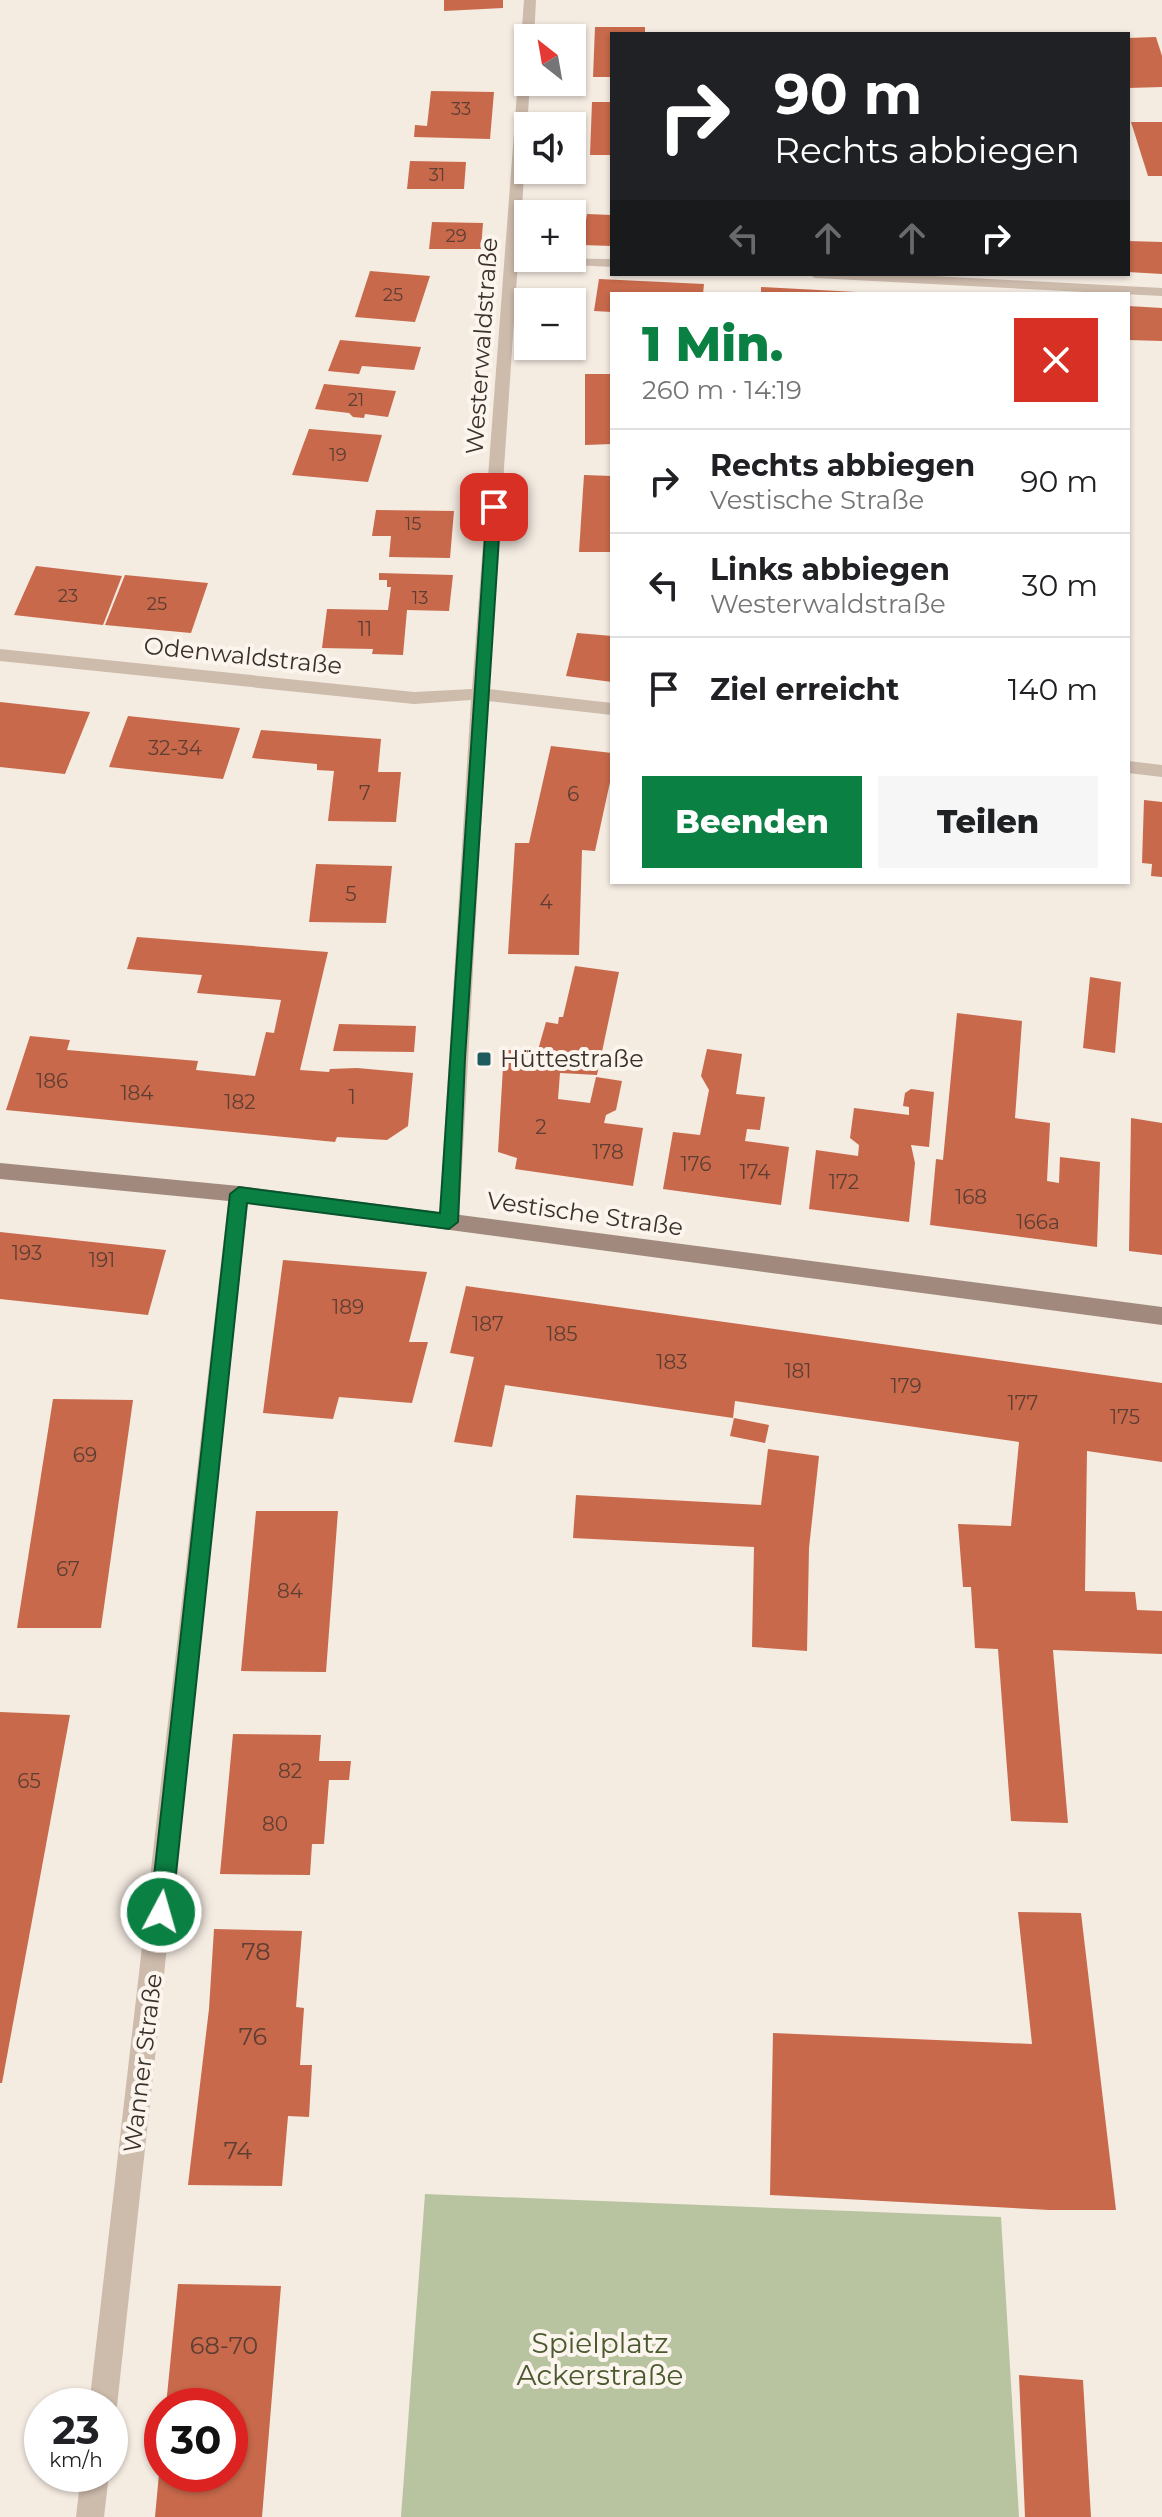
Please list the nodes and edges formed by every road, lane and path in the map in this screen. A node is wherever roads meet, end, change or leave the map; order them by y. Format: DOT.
graph roads {
  1 [pos="530,0"];
  2 [pos="513,258"];
  3 [pos="610,263"];
  4 [pos="854,276"];
  5 [pos="1162,292"];
  6 [pos="0,655"];
  7 [pos="480,694"];
  8 [pos="610,709"];
  9 [pos="1130,767"];
  10 [pos="1162,771"];
  11 [pos="0,1171"];
  12 [pos="239,1194"];
  13 [pos="449,1222"];
  14 [pos="1162,1316"];
  15 [pos="105,2388"];
  16 [pos="93,2492"];
  17 [pos="90,2517"];
  1 -- 2 [label="street, Westerwaldstraße"];
  2 -- 3 [label="street"];
  2 -- 7 [label="street, Westerwaldstraße"];
  4 -- 5 [label="street"];
  6 -- 7 [label="street, Odenwaldstraße"];
  7 -- 8 [label="street"];
  7 -- 13 [label="street, Westerwaldstraße"];
  9 -- 10 [label="street"];
  11 -- 12 [label="street, Vestische Straße"];
  12 -- 13 [label="street, Vestische Straße"];
  12 -- 15 [label="street, Wanner Straße"];
  13 -- 14 [label="street, Vestische Straße"];
  16 -- 17 [label="street"];
}
